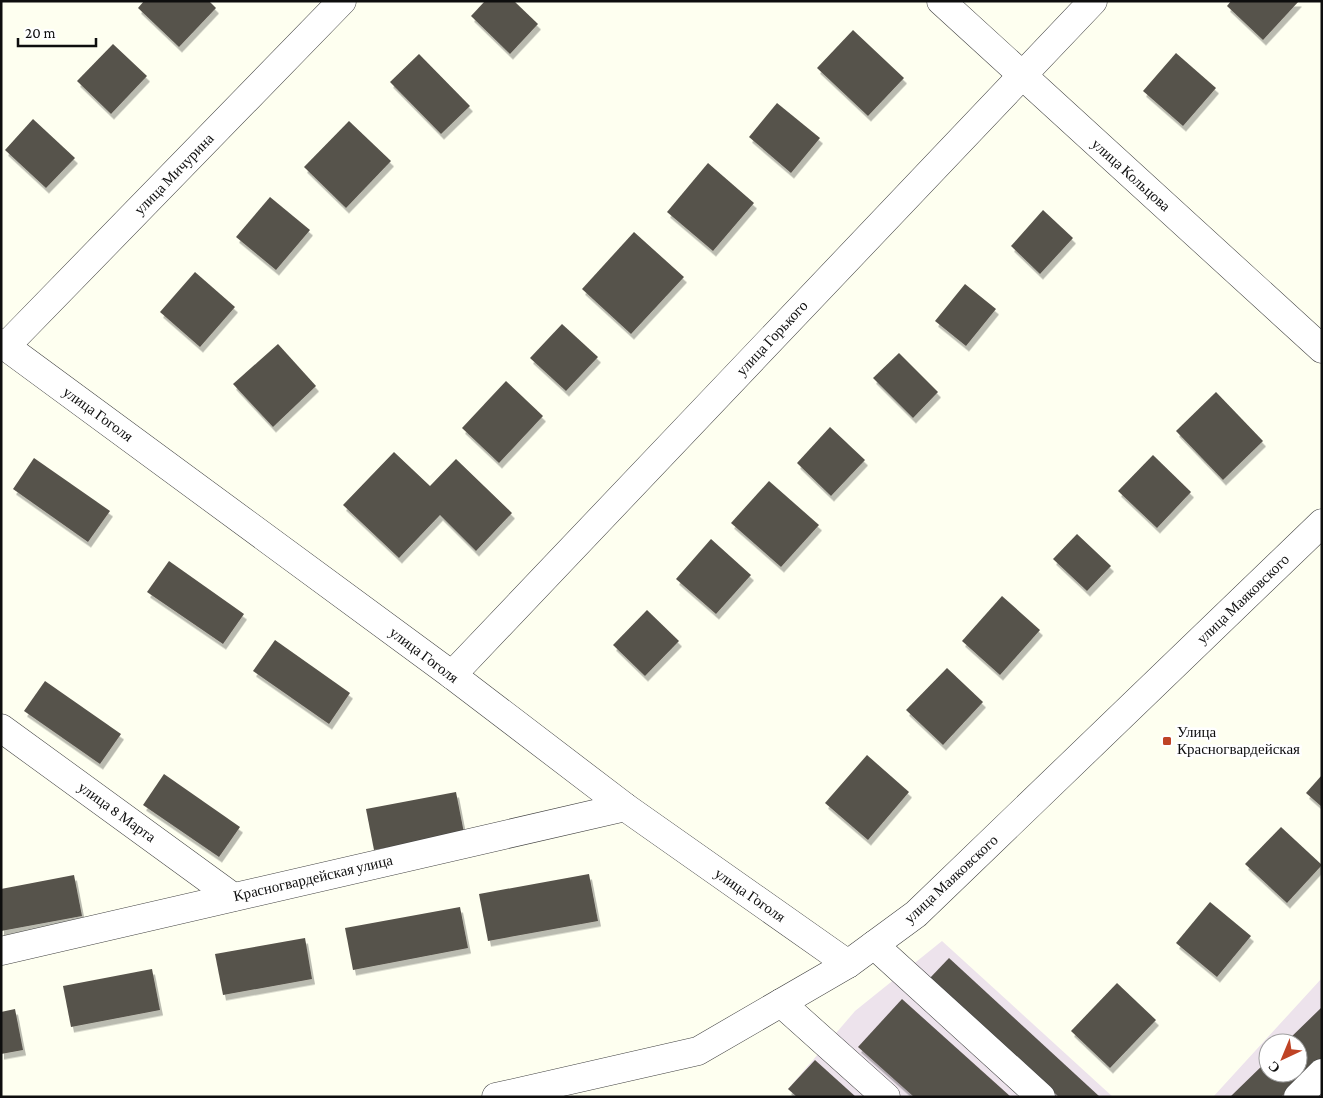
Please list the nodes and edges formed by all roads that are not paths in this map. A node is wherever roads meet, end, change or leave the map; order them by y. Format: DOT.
graph roads {
  1 [pos="342,1"];
  2 [pos="940,1"];
  3 [pos="1093,1"];
  4 [pos="1022,75"];
  5 [pos="3,345"];
  6 [pos="1322,349"];
  7 [pos="1322,523"];
  8 [pos="452,675"];
  9 [pos="1,728"];
  10 [pos="625,807"];
  11 [pos="233,897"];
  12 [pos="874,945"];
  13 [pos="1,951"];
  14 [pos="848,964"];
  15 [pos="781,1002"];
  16 [pos="1322,1072"];
  17 [pos="496,1097"];
  18 [pos="886,1097"];
  19 [pos="1040,1097"];
  20 [pos="1298,1097"];
  1 -- 5 [label="street, улица Мичурина"];
  2 -- 4 [label="street, улица Кольцова"];
  3 -- 4 [label="street, улица Горького"];
  4 -- 6 [label="street, улица Кольцова"];
  4 -- 8 [label="street, улица Горького"];
  5 -- 8 [label="street, улица Гоголя"];
  7 -- 12 [label="street, улица Маяковского"];
  8 -- 10 [label="street, улица Гоголя"];
  9 -- 11 [label="street, улица 8 Марта"];
  10 -- 11 [label="street, Красногвардейская улица"];
  10 -- 14 [label="street, улица Гоголя"];
  11 -- 13 [label="street, Красногвардейская улица"];
  12 -- 14 [label="street, улица Маяковского"];
  12 -- 19 [label="street"];
  14 -- 15 [label="street, улица Маяковского"];
  15 -- 17 [label="street, улица Маяковского"];
  15 -- 18 [label="street"];
  16 -- 20 [label="street"];
}
